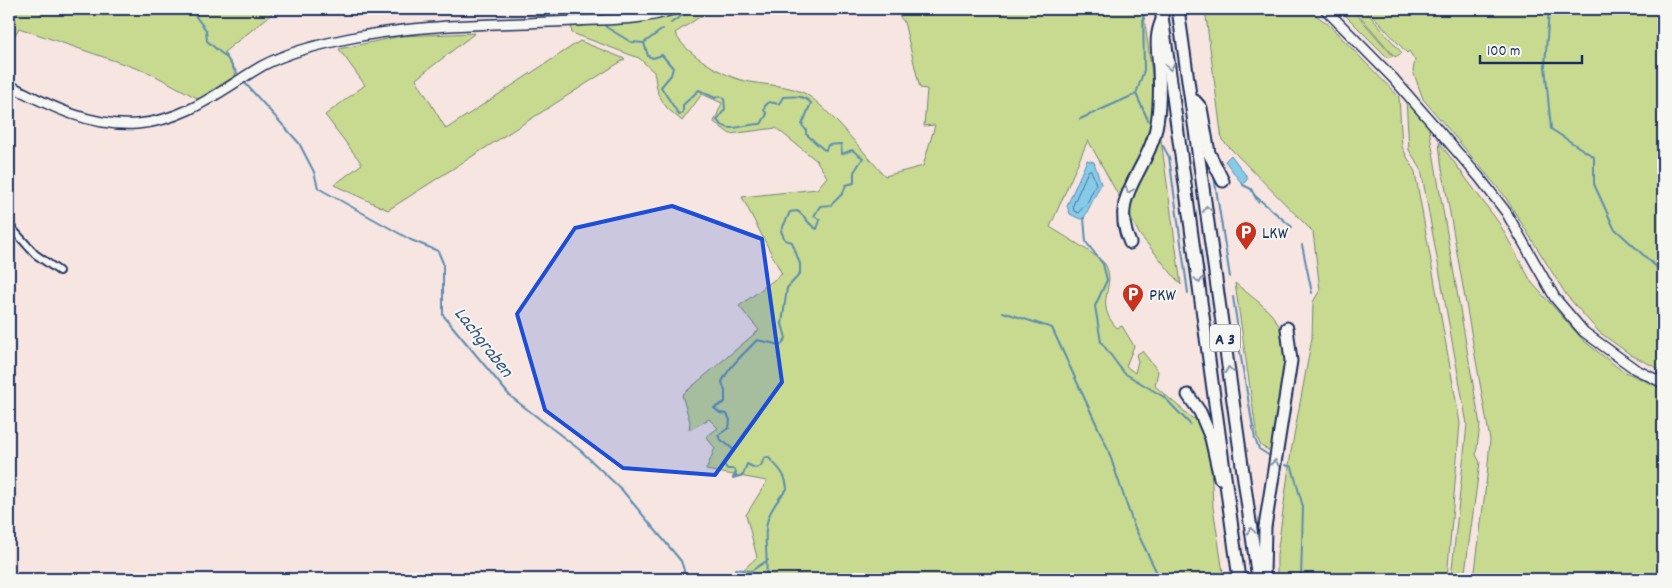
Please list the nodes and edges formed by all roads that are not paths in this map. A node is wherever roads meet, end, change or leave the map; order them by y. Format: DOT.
graph roads {
  1 [pos="675,9"];
  2 [pos="1178,9"];
  3 [pos="1325,9"];
  4 [pos="1162,14"];
  5 [pos="9,86"];
  6 [pos="1192,98"];
  7 [pos="1223,181"];
  8 [pos="9,225"];
  9 [pos="1130,243"];
  10 [pos="60,271"];
  11 [pos="1287,328"];
  12 [pos="1663,383"];
  13 [pos="1188,395"];
  14 [pos="1227,488"];
  15 [pos="1239,579"];
  16 [pos="1259,579"];
  1 -- 5 [label="street"];
  2 -- 6 [label="highway, A 3"];
  3 -- 12 [label="street"];
  4 -- 9 [label="highway, one-way"];
  4 -- 14 [label="highway, A 3, one-way"];
  6 -- 7 [label="highway"];
  16 -- 6 [label="highway, A 3, one-way"];
  8 -- 10 [label="street"];
  16 -- 11 [label="highway, one-way"];
  13 -- 14 [label="highway"];
  14 -- 15 [label="highway, A 3"];
}
